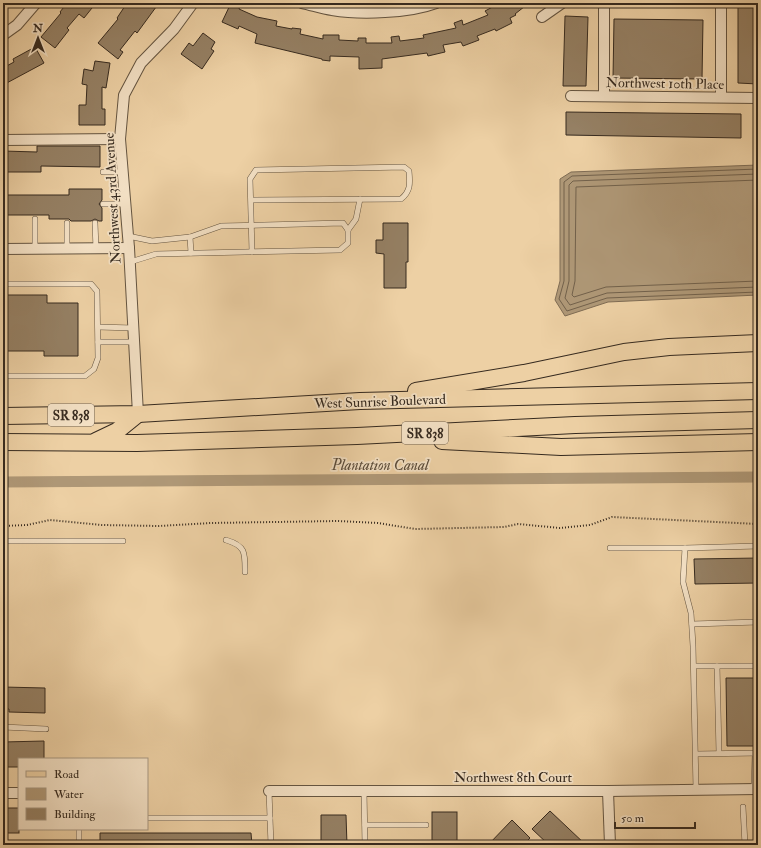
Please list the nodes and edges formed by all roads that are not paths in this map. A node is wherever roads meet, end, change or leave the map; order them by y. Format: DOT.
graph roads {
  1 [pos="36,3"];
  2 [pos="193,3"];
  3 [pos="302,3"];
  4 [pos="562,3"];
  5 [pos="604,3"];
  6 [pos="721,3"];
  7 [pos="434,4"];
  8 [pos="542,17"];
  9 [pos="3,35"];
  10 [pos="571,96"];
  11 [pos="604,96"];
  12 [pos="721,97"];
  13 [pos="758,98"];
  14 [pos="120,139"];
  15 [pos="3,140"];
  16 [pos="103,172"];
  17 [pos="123,172"];
  18 [pos="360,199"];
  19 [pos="251,200"];
  20 [pos="103,204"];
  21 [pos="125,204"];
  22 [pos="3,219"];
  23 [pos="35,219"];
  24 [pos="67,223"];
  25 [pos="95,223"];
  26 [pos="251,225"];
  27 [pos="348,230"];
  28 [pos="128,236"];
  29 [pos="190,237"];
  30 [pos="129,248"];
  31 [pos="3,249"];
  32 [pos="35,249"];
  33 [pos="67,249"];
  34 [pos="96,249"];
  35 [pos="252,252"];
  36 [pos="191,253"];
  37 [pos="130,262"];
  38 [pos="3,284"];
  39 [pos="98,327"];
  40 [pos="133,328"];
  41 [pos="98,342"];
  42 [pos="134,342"];
  43 [pos="758,344"];
  44 [pos="3,376"];
  45 [pos="758,391"];
  46 [pos="360,401"];
  47 [pos="138,414"];
  48 [pos="3,416"];
  49 [pos="758,420"];
  50 [pos="357,436"];
  51 [pos="3,442"];
  52 [pos="758,442"];
  53 [pos="93,443"];
  54 [pos="226,540"];
  55 [pos="3,541"];
  56 [pos="123,541"];
  57 [pos="758,546"];
  58 [pos="610,548"];
  59 [pos="684,548"];
  60 [pos="245,572"];
  61 [pos="758,622"];
  62 [pos="692,624"];
  63 [pos="694,666"];
  64 [pos="717,666"];
  65 [pos="758,666"];
  66 [pos="3,728"];
  67 [pos="46,729"];
  68 [pos="719,753"];
  69 [pos="757,753"];
  70 [pos="696,754"];
  71 [pos="756,789"];
  72 [pos="696,790"];
  73 [pos="269,791"];
  74 [pos="364,791"];
  75 [pos="608,791"];
  76 [pos="3,793"];
  77 [pos="18,793"];
  78 [pos="743,807"];
  79 [pos="148,818"];
  80 [pos="270,818"];
  81 [pos="365,825"];
  82 [pos="426,825"];
  83 [pos="79,830"];
  84 [pos="79,845"];
  85 [pos="271,845"];
  86 [pos="365,845"];
  87 [pos="610,845"];
  88 [pos="745,845"];
  1 -- 9 [label="street"];
  2 -- 14 [label="street, Northwest 43rd Avenue"];
  3 -- 7 [label="street"];
  4 -- 8 [label="street"];
  5 -- 11 [label="street"];
  6 -- 12 [label="street"];
  10 -- 11 [label="street, Northwest 10th Place"];
  11 -- 12 [label="street, Northwest 10th Place"];
  12 -- 13 [label="street, Northwest 10th Place"];
  14 -- 15 [label="street"];
  14 -- 17 [label="street, Northwest 43rd Avenue"];
  16 -- 17 [label="lane"];
  17 -- 21 [label="street, Northwest 43rd Avenue"];
  18 -- 19 [label="lane"];
  18 -- 19 [label="lane"];
  18 -- 27 [label="lane"];
  19 -- 26 [label="lane"];
  20 -- 21 [label="lane"];
  21 -- 28 [label="street, Northwest 43rd Avenue"];
  22 -- 31 [label="lane"];
  23 -- 32 [label="lane"];
  24 -- 33 [label="lane"];
  25 -- 34 [label="lane"];
  26 -- 27 [label="lane"];
  26 -- 29 [label="lane"];
  26 -- 35 [label="lane"];
  27 -- 35 [label="lane"];
  28 -- 29 [label="lane"];
  28 -- 30 [label="street, Northwest 43rd Avenue"];
  29 -- 36 [label="lane"];
  30 -- 34 [label="street"];
  30 -- 37 [label="street, Northwest 43rd Avenue"];
  31 -- 32 [label="street"];
  32 -- 33 [label="street"];
  33 -- 34 [label="street"];
  35 -- 36 [label="lane"];
  36 -- 37 [label="lane"];
  37 -- 40 [label="street, Northwest 43rd Avenue"];
  38 -- 39 [label="lane"];
  39 -- 40 [label="lane"];
  39 -- 41 [label="lane"];
  40 -- 42 [label="street, Northwest 43rd Avenue"];
  41 -- 42 [label="lane"];
  41 -- 44 [label="lane"];
  42 -- 47 [label="street, Northwest 43rd Avenue"];
  43 -- 46 [label="main road"];
  45 -- 46 [label="main road, West Sunrise Boulevard / SR 838"];
  46 -- 47 [label="main road, West Sunrise Boulevard / SR 838"];
  47 -- 48 [label="main road, West Sunrise Boulevard / SR 838"];
  47 -- 53 [label="main road"];
  49 -- 50 [label="main road, SR 838"];
  50 -- 52 [label="main road"];
  50 -- 53 [label="main road, SR 838"];
  51 -- 53 [label="main road, SR 838"];
  54 -- 60 [label="lane"];
  55 -- 56 [label="lane"];
  57 -- 59 [label="lane"];
  58 -- 59 [label="lane"];
  59 -- 62 [label="lane"];
  61 -- 62 [label="lane"];
  62 -- 63 [label="lane"];
  63 -- 64 [label="lane"];
  63 -- 70 [label="lane"];
  64 -- 65 [label="lane"];
  64 -- 68 [label="lane"];
  66 -- 67 [label="lane"];
  68 -- 69 [label="lane"];
  68 -- 70 [label="lane"];
  69 -- 71 [label="lane"];
  70 -- 72 [label="lane"];
  71 -- 72 [label="street, Northwest 8th Court"];
  72 -- 75 [label="street, Northwest 8th Court"];
  73 -- 74 [label="street, Northwest 8th Court"];
  73 -- 80 [label="lane"];
  74 -- 75 [label="street, Northwest 8th Court"];
  74 -- 81 [label="lane"];
  75 -- 87 [label="street"];
  76 -- 77 [label="street"];
  78 -- 88 [label="lane"];
  79 -- 80 [label="lane"];
  80 -- 85 [label="lane"];
  81 -- 82 [label="lane"];
  81 -- 86 [label="lane"];
  83 -- 84 [label="lane"];
}
